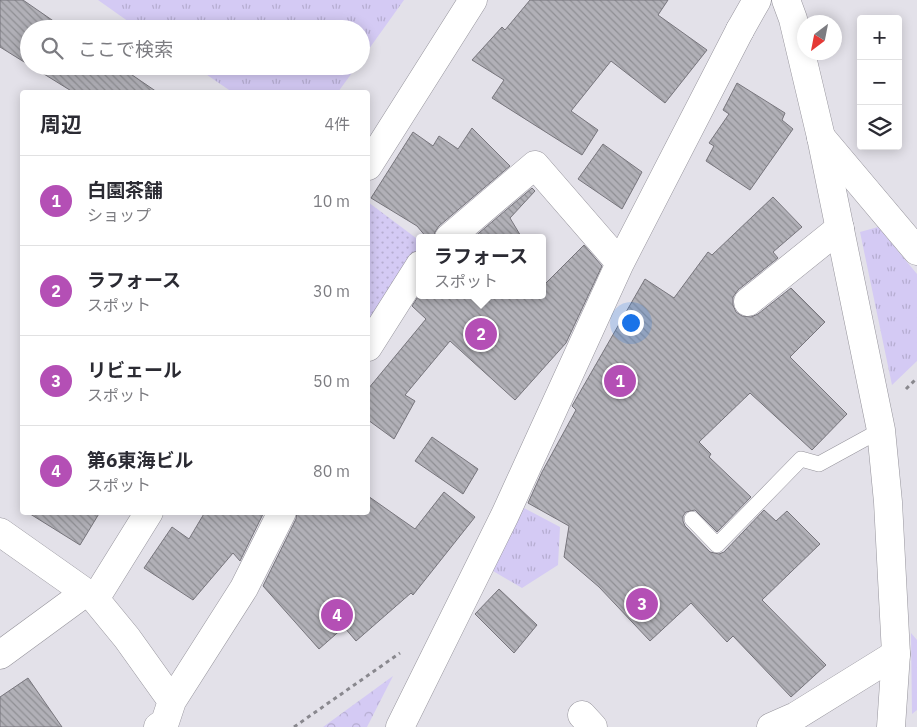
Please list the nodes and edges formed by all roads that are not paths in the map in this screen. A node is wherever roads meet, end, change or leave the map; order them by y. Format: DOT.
graph roads {
  1 [pos="473,0"];
  2 [pos="786,0"];
  3 [pos="748,9"];
  4 [pos="821,137"];
  5 [pos="370,163"];
  6 [pos="840,228"];
  7 [pos="454,234"];
  8 [pos="917,252"];
  9 [pos="620,264"];
  10 [pos="416,271"];
  11 [pos="748,302"];
  12 [pos="370,344"];
  13 [pos="881,430"];
  14 [pos="147,515"];
  15 [pos="280,515"];
  16 [pos="692,519"];
  17 [pos="0,532"];
  18 [pos="90,595"];
  19 [pos="896,654"];
  20 [pos="0,656"];
  21 [pos="166,719"];
  22 [pos="400,727"];
  23 [pos="770,727"];
  24 [pos="891,727"];
  1 -- 5 [label="street"];
  2 -- 4 [label="street"];
  3 -- 9 [label="street"];
  4 -- 6 [label="street"];
  4 -- 8 [label="street"];
  6 -- 11 [label="street"];
  6 -- 13 [label="street"];
  7 -- 9 [label="street"];
  9 -- 22 [label="street"];
  10 -- 12 [label="street"];
  13 -- 16 [label="lane"];
  13 -- 19 [label="street"];
  14 -- 18 [label="street"];
  15 -- 21 [label="street"];
  17 -- 18 [label="street"];
  18 -- 20 [label="street"];
  18 -- 21 [label="street"];
  19 -- 23 [label="street"];
  19 -- 24 [label="street"];
}
